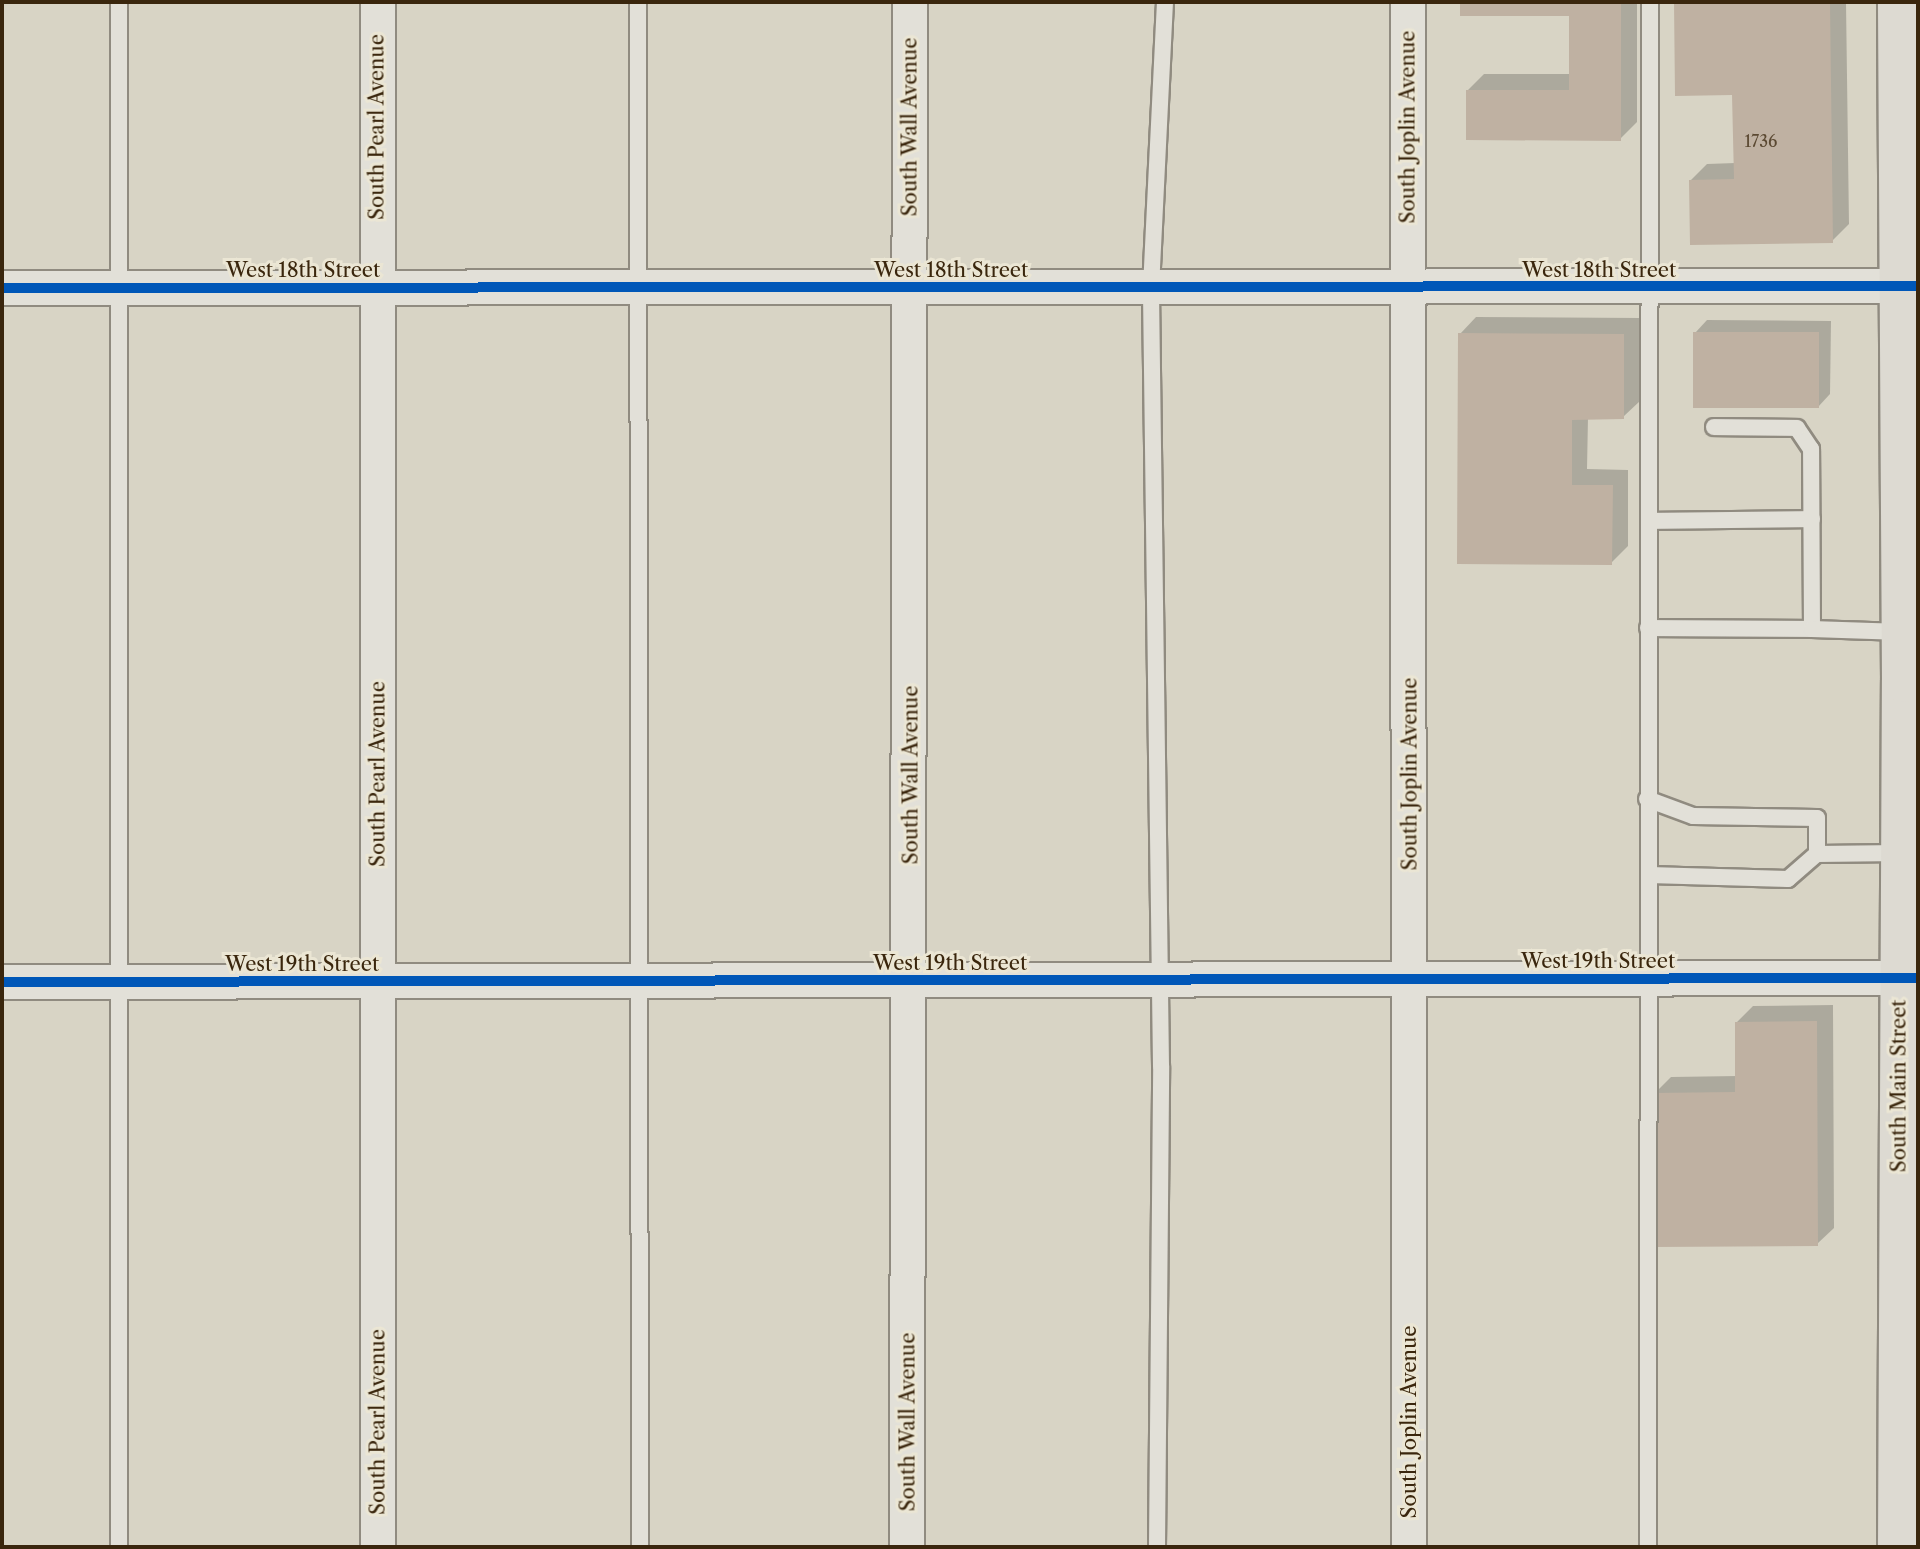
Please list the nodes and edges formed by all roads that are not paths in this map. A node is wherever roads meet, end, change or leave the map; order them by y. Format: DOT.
graph roads {
  1 [pos="119,2"];
  2 [pos="378,2"];
  3 [pos="638,2"];
  4 [pos="910,2"];
  5 [pos="1165,2"];
  6 [pos="1408,2"];
  7 [pos="1650,2"];
  8 [pos="1906,17"];
  9 [pos="1909,286"];
  10 [pos="1650,287"];
  11 [pos="2,288"];
  12 [pos="119,288"];
  13 [pos="377,288"];
  14 [pos="639,288"];
  15 [pos="910,288"];
  16 [pos="1151,288"];
  17 [pos="1409,289"];
  18 [pos="1714,427"];
  19 [pos="1909,515"];
  20 [pos="1812,519"];
  21 [pos="1650,521"];
  22 [pos="1648,628"];
  23 [pos="1812,629"];
  24 [pos="1904,632"];
  25 [pos="1911,680"];
  26 [pos="1647,799"];
  27 [pos="1900,853"];
  28 [pos="1817,854"];
  29 [pos="1649,875"];
  30 [pos="1908,978"];
  31 [pos="1649,979"];
  32 [pos="1157,980"];
  33 [pos="1410,980"];
  34 [pos="911,981"];
  35 [pos="2,982"];
  36 [pos="119,982"];
  37 [pos="378,982"];
  38 [pos="639,982"];
  39 [pos="1908,1059"];
  40 [pos="1909,1217"];
  41 [pos="1909,1365"];
  42 [pos="1909,1440"];
  43 [pos="119,1547"];
  44 [pos="378,1547"];
  45 [pos="640,1547"];
  46 [pos="907,1547"];
  47 [pos="1157,1547"];
  48 [pos="1409,1547"];
  49 [pos="1648,1547"];
  50 [pos="1900,1547"];
  1 -- 12 [label="lane"];
  2 -- 13 [label="street, South Pearl Avenue"];
  3 -- 14 [label="lane"];
  4 -- 15 [label="street, South Wall Avenue"];
  5 -- 16 [label="lane"];
  6 -- 17 [label="street, South Joplin Avenue"];
  7 -- 10 [label="lane"];
  8 -- 9 [label="main road, South Main Street"];
  9 -- 10 [label="street, West 18th Street"];
  9 -- 19 [label="main road, South Main Street"];
  10 -- 17 [label="street, West 18th Street"];
  10 -- 21 [label="lane"];
  11 -- 12 [label="street, West 18th Street"];
  12 -- 13 [label="street, West 18th Street"];
  12 -- 36 [label="lane"];
  13 -- 14 [label="street, West 18th Street"];
  13 -- 37 [label="street, South Pearl Avenue"];
  14 -- 15 [label="street, West 18th Street"];
  14 -- 38 [label="lane"];
  15 -- 16 [label="street, West 18th Street"];
  15 -- 34 [label="street, South Wall Avenue"];
  16 -- 17 [label="street, West 18th Street"];
  16 -- 32 [label="lane"];
  17 -- 33 [label="street, South Joplin Avenue"];
  18 -- 20 [label="lane"];
  19 -- 24 [label="main road, South Main Street"];
  20 -- 21 [label="lane"];
  20 -- 23 [label="lane"];
  21 -- 22 [label="lane"];
  22 -- 23 [label="lane"];
  22 -- 26 [label="lane"];
  23 -- 24 [label="lane"];
  24 -- 25 [label="main road, South Main Street"];
  25 -- 27 [label="main road, South Main Street"];
  26 -- 28 [label="lane"];
  26 -- 29 [label="lane"];
  27 -- 28 [label="lane"];
  27 -- 30 [label="main road, South Main Street"];
  28 -- 29 [label="lane"];
  29 -- 31 [label="lane"];
  30 -- 31 [label="street, West 19th Street"];
  30 -- 39 [label="main road, South Main Street"];
  31 -- 33 [label="street, West 19th Street"];
  31 -- 49 [label="lane"];
  32 -- 33 [label="street, West 19th Street"];
  32 -- 34 [label="street, West 19th Street"];
  32 -- 47 [label="lane"];
  33 -- 48 [label="street, South Joplin Avenue"];
  34 -- 38 [label="street, West 19th Street"];
  34 -- 46 [label="street, South Wall Avenue"];
  35 -- 36 [label="street, West 19th Street"];
  36 -- 37 [label="street, West 19th Street"];
  36 -- 43 [label="lane"];
  37 -- 38 [label="street, West 19th Street"];
  37 -- 44 [label="street, South Pearl Avenue"];
  38 -- 45 [label="lane"];
  39 -- 40 [label="main road, South Main Street"];
  40 -- 41 [label="main road, South Main Street"];
  41 -- 42 [label="main road, South Main Street"];
  42 -- 50 [label="main road, South Main Street"];
}
